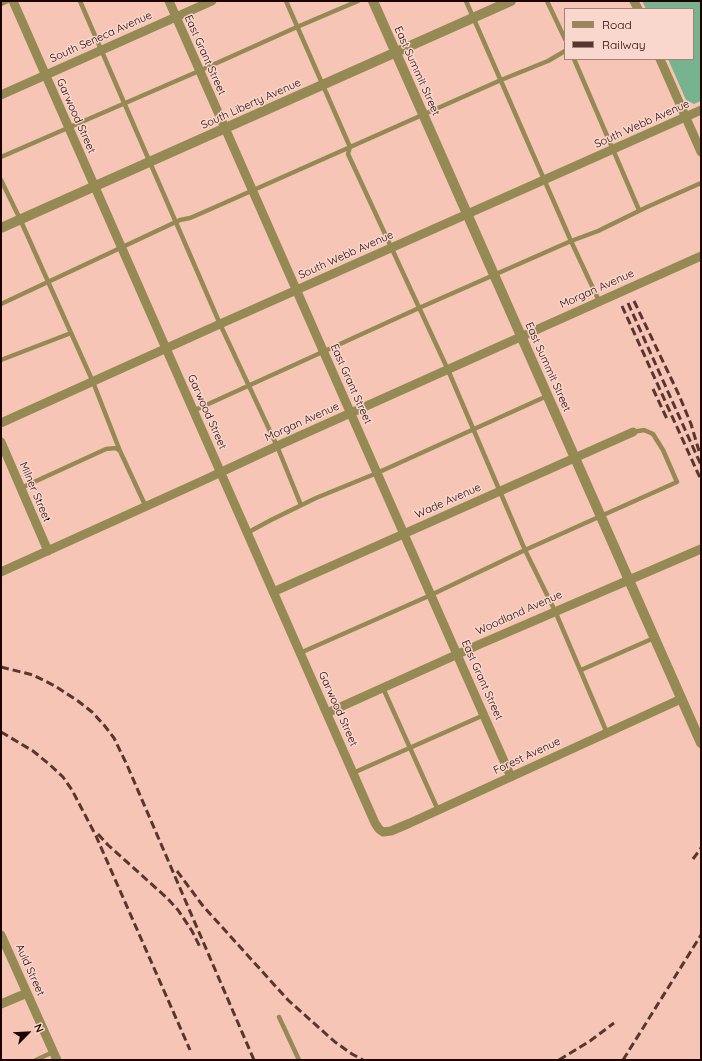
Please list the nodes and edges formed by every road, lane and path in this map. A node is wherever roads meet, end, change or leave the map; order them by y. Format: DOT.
graph roads {
  1 [pos="8,1"];
  2 [pos="13,1"];
  3 [pos="80,1"];
  4 [pos="169,1"];
  5 [pos="212,1"];
  6 [pos="286,1"];
  7 [pos="358,1"];
  8 [pos="373,1"];
  9 [pos="466,1"];
  10 [pos="511,1"];
  11 [pos="547,1"];
  12 [pos="1,4"];
  13 [pos="176,17"];
  14 [pos="474,18"];
  15 [pos="297,27"];
  16 [pos="564,37"];
  17 [pos="102,50"];
  18 [pos="395,52"];
  19 [pos="564,52"];
  20 [pos="574,60"];
  21 [pos="660,60"];
  22 [pos="199,71"];
  23 [pos="45,75"];
  24 [pos="501,80"];
  25 [pos="323,85"];
  26 [pos="1,95"];
  27 [pos="125,103"];
  28 [pos="701,110"];
  29 [pos="423,115"];
  30 [pos="686,117"];
  31 [pos="68,128"];
  32 [pos="225,129"];
  33 [pos="350,147"];
  34 [pos="613,150"];
  35 [pos="701,152"];
  36 [pos="1,157"];
  37 [pos="150,162"];
  38 [pos="1,180"];
  39 [pos="544,180"];
  40 [pos="701,183"];
  41 [pos="94,187"];
  42 [pos="252,190"];
  43 [pos="639,210"];
  44 [pos="467,214"];
  45 [pos="20,219"];
  46 [pos="176,222"];
  47 [pos="1,228"];
  48 [pos="572,241"];
  49 [pos="121,248"];
  50 [pos="392,248"];
  51 [pos="701,256"];
  52 [pos="494,276"];
  53 [pos="48,282"];
  54 [pos="296,290"];
  55 [pos="599,301"];
  56 [pos="1,304"];
  57 [pos="419,308"];
  58 [pos="220,324"];
  59 [pos="71,333"];
  60 [pos="521,337"];
  61 [pos="166,349"];
  62 [pos="324,353"];
  63 [pos="1,360"];
  64 [pos="448,370"];
  65 [pos="92,382"];
  66 [pos="249,387"];
  67 [pos="547,396"];
  68 [pos="193,411"];
  69 [pos="350,414"];
  70 [pos="1,423"];
  71 [pos="474,430"];
  72 [pos="633,432"];
  73 [pos="1,442"];
  74 [pos="277,446"];
  75 [pos="120,451"];
  76 [pos="574,458"];
  77 [pos="220,472"];
  78 [pos="377,473"];
  79 [pos="21,488"];
  80 [pos="500,491"];
  81 [pos="301,505"];
  82 [pos="146,507"];
  83 [pos="600,517"];
  84 [pos="247,533"];
  85 [pos="404,534"];
  86 [pos="701,549"];
  87 [pos="525,550"];
  88 [pos="48,551"];
  89 [pos="1,572"];
  90 [pos="628,579"];
  91 [pos="273,592"];
  92 [pos="431,595"];
  93 [pos="555,611"];
  94 [pos="654,638"];
  95 [pos="300,653"];
  96 [pos="457,654"];
  97 [pos="581,670"];
  98 [pos="383,688"];
  99 [pos="681,699"];
  100 [pos="327,713"];
  101 [pos="484,715"];
  102 [pos="607,733"];
  103 [pos="701,743"];
  104 [pos="410,748"];
  105 [pos="353,773"];
  106 [pos="511,777"];
  107 [pos="438,810"];
  108 [pos="382,831"];
  109 [pos="1,935"];
  110 [pos="27,993"];
  111 [pos="1,1004"];
  112 [pos="279,1017"];
  113 [pos="55,1056"];
  114 [pos="36,1060"];
  115 [pos="299,1060"];
  1 -- 12 [label="lane"];
  2 -- 23 [label="street, Garwood Street"];
  3 -- 17 [label="lane"];
  4 -- 13 [label="street, East Grant Street"];
  5 -- 13 [label="street, South Seneca Avenue"];
  6 -- 15 [label="lane"];
  7 -- 15 [label="lane"];
  8 -- 18 [label="street, East Summit Street"];
  9 -- 14 [label="lane"];
  10 -- 14 [label="street, South Liberty Avenue"];
  11 -- 16 [label="lane"];
  13 -- 17 [label="street, South Seneca Avenue"];
  13 -- 22 [label="street, East Grant Street"];
  14 -- 18 [label="street, South Liberty Avenue"];
  14 -- 24 [label="lane"];
  15 -- 22 [label="lane"];
  15 -- 25 [label="lane"];
  17 -- 23 [label="street, South Seneca Avenue"];
  17 -- 27 [label="lane"];
  18 -- 25 [label="street, South Liberty Avenue"];
  18 -- 29 [label="street, East Summit Street"];
  19 -- 24 [label="lane"];
  20 -- 34 [label="lane"];
  21 -- 30 [label="street"];
  22 -- 27 [label="lane"];
  22 -- 32 [label="street, East Grant Street"];
  23 -- 26 [label="street, South Seneca Avenue"];
  23 -- 31 [label="street, Garwood Street"];
  24 -- 29 [label="lane"];
  24 -- 39 [label="lane"];
  25 -- 32 [label="street, South Liberty Avenue"];
  25 -- 33 [label="lane"];
  27 -- 31 [label="lane"];
  27 -- 37 [label="lane"];
  28 -- 30 [label="street, South Webb Avenue"];
  29 -- 33 [label="lane"];
  29 -- 44 [label="street, East Summit Street"];
  30 -- 34 [label="street, South Webb Avenue"];
  30 -- 35 [label="street"];
  31 -- 36 [label="lane"];
  31 -- 41 [label="street, Garwood Street"];
  32 -- 37 [label="street, South Liberty Avenue"];
  32 -- 42 [label="street, East Grant Street"];
  33 -- 42 [label="lane"];
  33 -- 50 [label="lane"];
  34 -- 39 [label="street, South Webb Avenue"];
  34 -- 43 [label="lane"];
  37 -- 41 [label="street, South Liberty Avenue"];
  37 -- 46 [label="lane"];
  38 -- 45 [label="lane"];
  39 -- 44 [label="street, South Webb Avenue"];
  39 -- 48 [label="lane"];
  40 -- 43 [label="lane"];
  41 -- 45 [label="street, South Liberty Avenue"];
  41 -- 49 [label="street, Garwood Street"];
  42 -- 46 [label="lane"];
  42 -- 54 [label="street, East Grant Street"];
  43 -- 48 [label="lane"];
  44 -- 50 [label="street, South Webb Avenue"];
  44 -- 52 [label="street, East Summit Street"];
  45 -- 47 [label="street, South Liberty Avenue"];
  45 -- 53 [label="lane"];
  46 -- 49 [label="lane"];
  46 -- 58 [label="lane"];
  48 -- 52 [label="lane"];
  48 -- 55 [label="lane"];
  49 -- 53 [label="lane"];
  49 -- 61 [label="street, Garwood Street"];
  50 -- 54 [label="street, South Webb Avenue"];
  50 -- 57 [label="lane"];
  51 -- 55 [label="street, Morgan Avenue"];
  52 -- 57 [label="lane"];
  52 -- 60 [label="street, East Summit Street"];
  53 -- 56 [label="lane"];
  53 -- 59 [label="lane"];
  54 -- 58 [label="street, South Webb Avenue"];
  54 -- 62 [label="street, East Grant Street"];
  55 -- 60 [label="street, Morgan Avenue"];
  57 -- 62 [label="lane"];
  57 -- 64 [label="lane"];
  58 -- 61 [label="street, South Webb Avenue"];
  58 -- 66 [label="lane"];
  59 -- 63 [label="lane"];
  59 -- 65 [label="lane"];
  60 -- 64 [label="street, Morgan Avenue"];
  60 -- 67 [label="street, East Summit Street"];
  61 -- 65 [label="street, South Webb Avenue"];
  61 -- 68 [label="street, Garwood Street"];
  62 -- 66 [label="lane"];
  62 -- 69 [label="street, East Grant Street"];
  64 -- 69 [label="street, Morgan Avenue"];
  64 -- 71 [label="lane"];
  65 -- 70 [label="street, South Webb Avenue"];
  65 -- 75 [label="lane"];
  66 -- 68 [label="lane"];
  66 -- 74 [label="lane"];
  67 -- 71 [label="lane"];
  67 -- 76 [label="street, East Summit Street"];
  68 -- 77 [label="street, Garwood Street"];
  69 -- 74 [label="street, Morgan Avenue"];
  69 -- 78 [label="street, East Grant Street"];
  71 -- 78 [label="lane"];
  71 -- 80 [label="lane"];
  72 -- 76 [label="street, Wade Avenue"];
  72 -- 83 [label="lane"];
  73 -- 79 [label="street, Milner Street"];
  74 -- 77 [label="street, Morgan Avenue"];
  74 -- 81 [label="lane"];
  75 -- 79 [label="lane"];
  75 -- 82 [label="lane"];
  76 -- 80 [label="street, Wade Avenue"];
  76 -- 83 [label="street, East Summit Street"];
  77 -- 82 [label="street, Morgan Avenue"];
  77 -- 84 [label="street, Garwood Street"];
  78 -- 81 [label="lane"];
  78 -- 85 [label="street, East Grant Street"];
  79 -- 88 [label="street, Milner Street"];
  80 -- 85 [label="street, Wade Avenue"];
  80 -- 87 [label="lane"];
  81 -- 84 [label="lane"];
  82 -- 88 [label="street, Morgan Avenue"];
  83 -- 87 [label="lane"];
  83 -- 90 [label="street, East Summit Street"];
  84 -- 91 [label="street, Garwood Street"];
  85 -- 91 [label="street, Wade Avenue"];
  85 -- 92 [label="street, East Grant Street"];
  86 -- 90 [label="street, Woodland Avenue"];
  87 -- 92 [label="lane"];
  87 -- 93 [label="lane"];
  88 -- 89 [label="street, Morgan Avenue"];
  90 -- 93 [label="street, Woodland Avenue"];
  90 -- 94 [label="street, East Summit Street"];
  91 -- 95 [label="street, Garwood Street"];
  92 -- 95 [label="lane"];
  92 -- 96 [label="street, East Grant Street"];
  93 -- 96 [label="street, Woodland Avenue"];
  93 -- 97 [label="lane"];
  94 -- 97 [label="lane"];
  94 -- 99 [label="street, East Summit Street"];
  95 -- 100 [label="street, Garwood Street"];
  96 -- 98 [label="street, Woodland Avenue"];
  96 -- 101 [label="street, East Grant Street"];
  97 -- 102 [label="lane"];
  98 -- 100 [label="street, Woodland Avenue"];
  98 -- 104 [label="lane"];
  99 -- 102 [label="street, Forest Avenue"];
  99 -- 103 [label="street, East Summit Street"];
  100 -- 105 [label="street, Garwood Street"];
  101 -- 104 [label="lane"];
  101 -- 106 [label="street, East Grant Street"];
  102 -- 106 [label="street, Forest Avenue"];
  104 -- 105 [label="lane"];
  104 -- 107 [label="lane"];
  105 -- 108 [label="street, Garwood Street"];
  106 -- 107 [label="street, Forest Avenue"];
  107 -- 108 [label="street, Forest Avenue"];
  109 -- 110 [label="street, Auld Street"];
  110 -- 111 [label="street"];
  110 -- 113 [label="street, Auld Street"];
  112 -- 115 [label="lane"];
  113 -- 114 [label="lane"];
}
